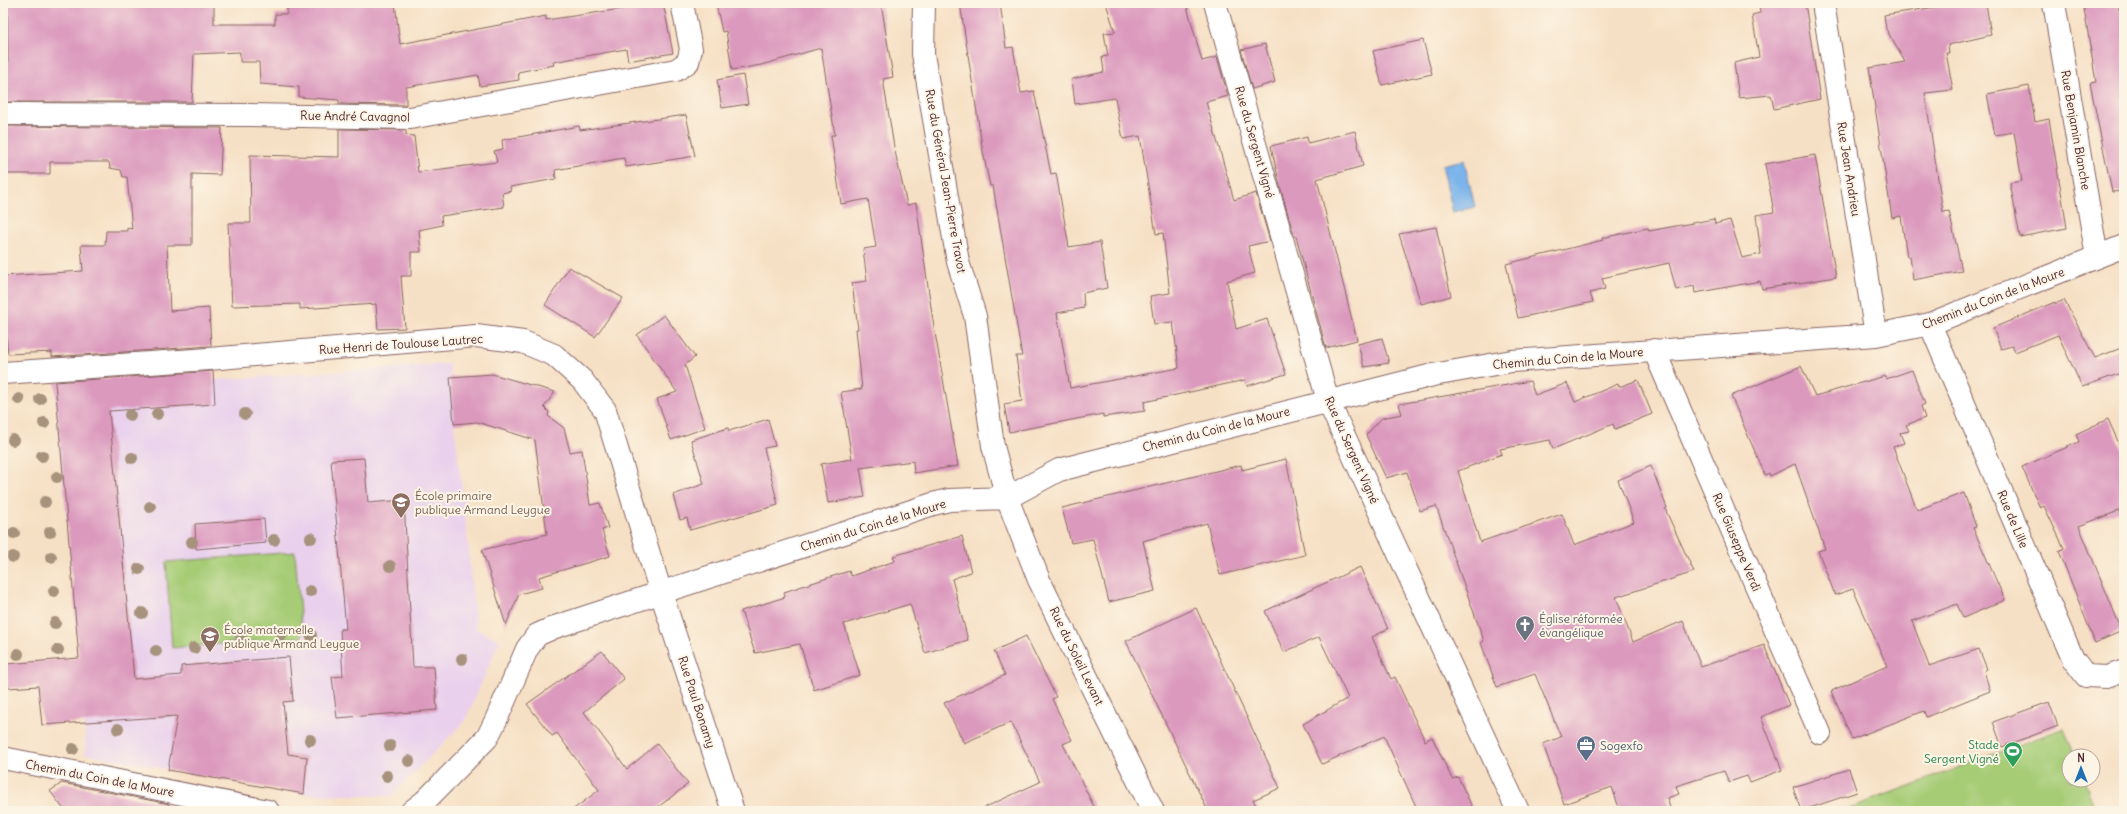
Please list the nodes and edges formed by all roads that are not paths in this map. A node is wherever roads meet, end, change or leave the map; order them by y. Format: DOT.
graph roads {
  1 [pos="682,3"];
  2 [pos="924,3"];
  3 [pos="1215,3"];
  4 [pos="1823,3"];
  5 [pos="2054,3"];
  6 [pos="3,114"];
  7 [pos="2124,246"];
  8 [pos="2097,257"];
  9 [pos="1930,324"];
  10 [pos="1876,335"];
  11 [pos="1654,350"];
  12 [pos="3,372"];
  13 [pos="1328,401"];
  14 [pos="1008,498"];
  15 [pos="662,593"];
  16 [pos="2124,671"];
  17 [pos="1820,733"];
  18 [pos="3,758"];
  19 [pos="727,809"];
  20 [pos="268,811"];
  21 [pos="412,811"];
  22 [pos="1153,811"];
  23 [pos="1518,811"];
  1 -- 6 [label="street, Rue André Cavagnol"];
  2 -- 14 [label="street, Rue du Général Jean-Pierre Travot"];
  3 -- 13 [label="street, Rue du Sergent Vigné"];
  4 -- 10 [label="street, Rue Jean Andrieu"];
  5 -- 8 [label="street, Rue Benjamin Blanche"];
  7 -- 8 [label="street, Chemin du Coin de la Moure"];
  8 -- 9 [label="street, Chemin du Coin de la Moure"];
  9 -- 10 [label="street, Chemin du Coin de la Moure"];
  9 -- 16 [label="street, Rue de Lille"];
  10 -- 11 [label="street, Chemin du Coin de la Moure"];
  11 -- 13 [label="street, Chemin du Coin de la Moure"];
  11 -- 17 [label="street, Rue Giuseppe Verdi"];
  12 -- 15 [label="street, Rue Henri de Toulouse Lautrec"];
  13 -- 14 [label="street, Chemin du Coin de la Moure"];
  13 -- 23 [label="street, Rue du Sergent Vigné"];
  14 -- 15 [label="street, Chemin du Coin de la Moure"];
  14 -- 22 [label="street, Rue du Soleil Levant"];
  15 -- 19 [label="street, Rue Paul Bonamy"];
  15 -- 21 [label="street, Chemin du Coin de la Moure"];
  18 -- 20 [label="street, Chemin du Coin de la Moure"];
}
